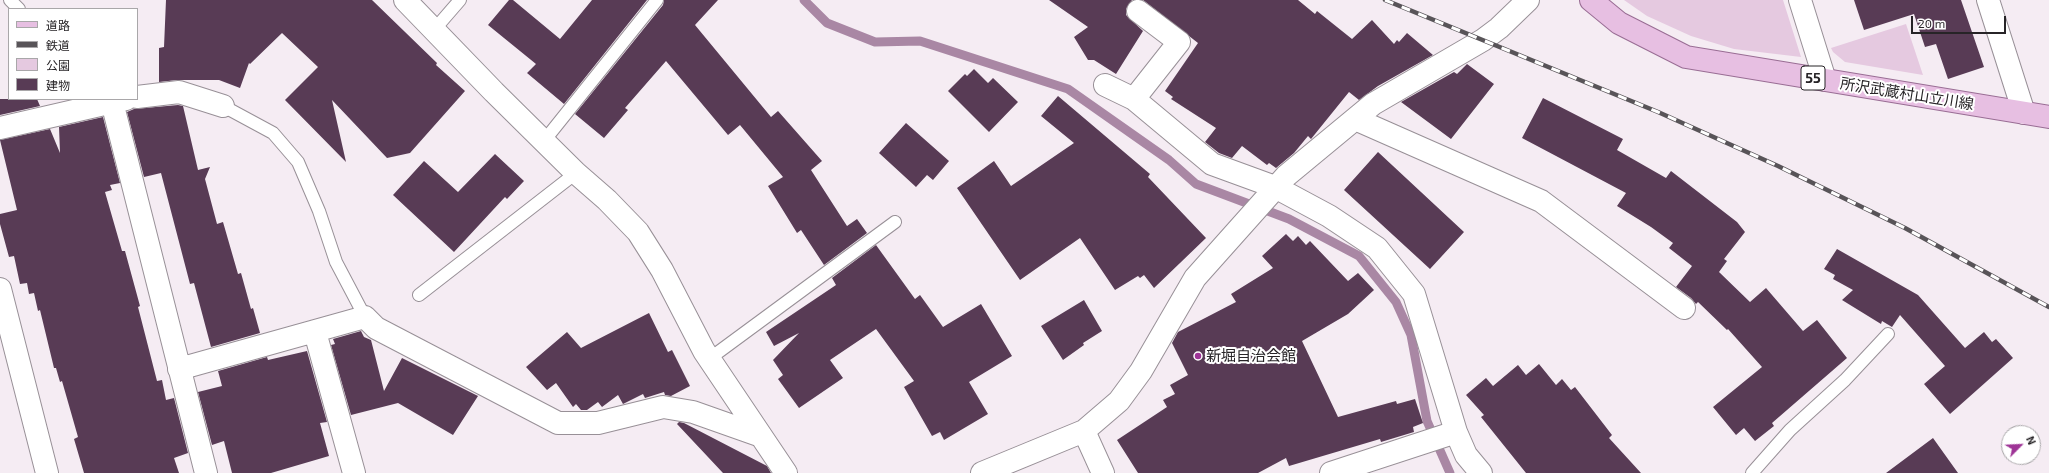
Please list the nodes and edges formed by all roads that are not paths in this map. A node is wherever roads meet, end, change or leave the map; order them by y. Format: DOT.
graph roads {
  1 [pos="10,0"];
  2 [pos="405,0"];
  3 [pos="460,0"];
  4 [pos="657,0"];
  5 [pos="1528,0"];
  6 [pos="1591,0"];
  7 [pos="1800,0"];
  8 [pos="1988,0"];
  9 [pos="18,8"];
  10 [pos="1138,11"];
  11 [pos="434,30"];
  12 [pos="1825,80"];
  13 [pos="1105,85"];
  14 [pos="138,97"];
  15 [pos="1134,99"];
  16 [pos="119,101"];
  17 [pos="223,106"];
  18 [pos="2024,113"];
  19 [pos="2049,117"];
  20 [pos="1355,119"];
  21 [pos="0,128"];
  22 [pos="544,141"];
  23 [pos="576,173"];
  24 [pos="1275,187"];
  25 [pos="895,222"];
  26 [pos="0,289"];
  27 [pos="419,295"];
  28 [pos="1684,308"];
  29 [pos="365,317"];
  30 [pos="315,332"];
  31 [pos="1888,334"];
  32 [pos="709,359"];
  33 [pos="179,370"];
  34 [pos="1084,431"];
  35 [pos="1456,432"];
  36 [pos="761,436"];
  37 [pos="47,473"];
  38 [pos="206,473"];
  39 [pos="354,473"];
  40 [pos="786,473"];
  41 [pos="982,473"];
  42 [pos="1103,473"];
  43 [pos="1331,473"];
  44 [pos="1481,473"];
  45 [pos="1752,473"];
  1 -- 9 [label="lane"];
  2 -- 11 [label="street"];
  3 -- 11 [label="lane"];
  4 -- 22 [label="lane"];
  5 -- 20 [label="street"];
  6 -- 12 [label="main road, 所沢武蔵村山立川線 / 55"];
  7 -- 12 [label="street"];
  8 -- 18 [label="street"];
  10 -- 15 [label="street"];
  11 -- 22 [label="street"];
  12 -- 18 [label="main road, 所沢武蔵村山立川線 / 55"];
  13 -- 15 [label="street"];
  14 -- 17 [label="street"];
  15 -- 24 [label="street"];
  16 -- 21 [label="street"];
  16 -- 33 [label="street"];
  17 -- 29 [label="lane"];
  18 -- 19 [label="main road, 所沢武蔵村山立川線 / 55"];
  20 -- 24 [label="street"];
  20 -- 28 [label="street"];
  22 -- 23 [label="street"];
  23 -- 27 [label="lane"];
  23 -- 32 [label="street"];
  24 -- 34 [label="street"];
  24 -- 35 [label="street"];
  25 -- 32 [label="lane"];
  26 -- 37 [label="street"];
  29 -- 30 [label="street"];
  29 -- 36 [label="street"];
  30 -- 33 [label="street"];
  30 -- 39 [label="street"];
  31 -- 45 [label="lane"];
  32 -- 36 [label="street"];
  33 -- 38 [label="street"];
  34 -- 41 [label="street"];
  34 -- 42 [label="street"];
  35 -- 43 [label="street"];
  35 -- 44 [label="street"];
  36 -- 40 [label="street"];
}
